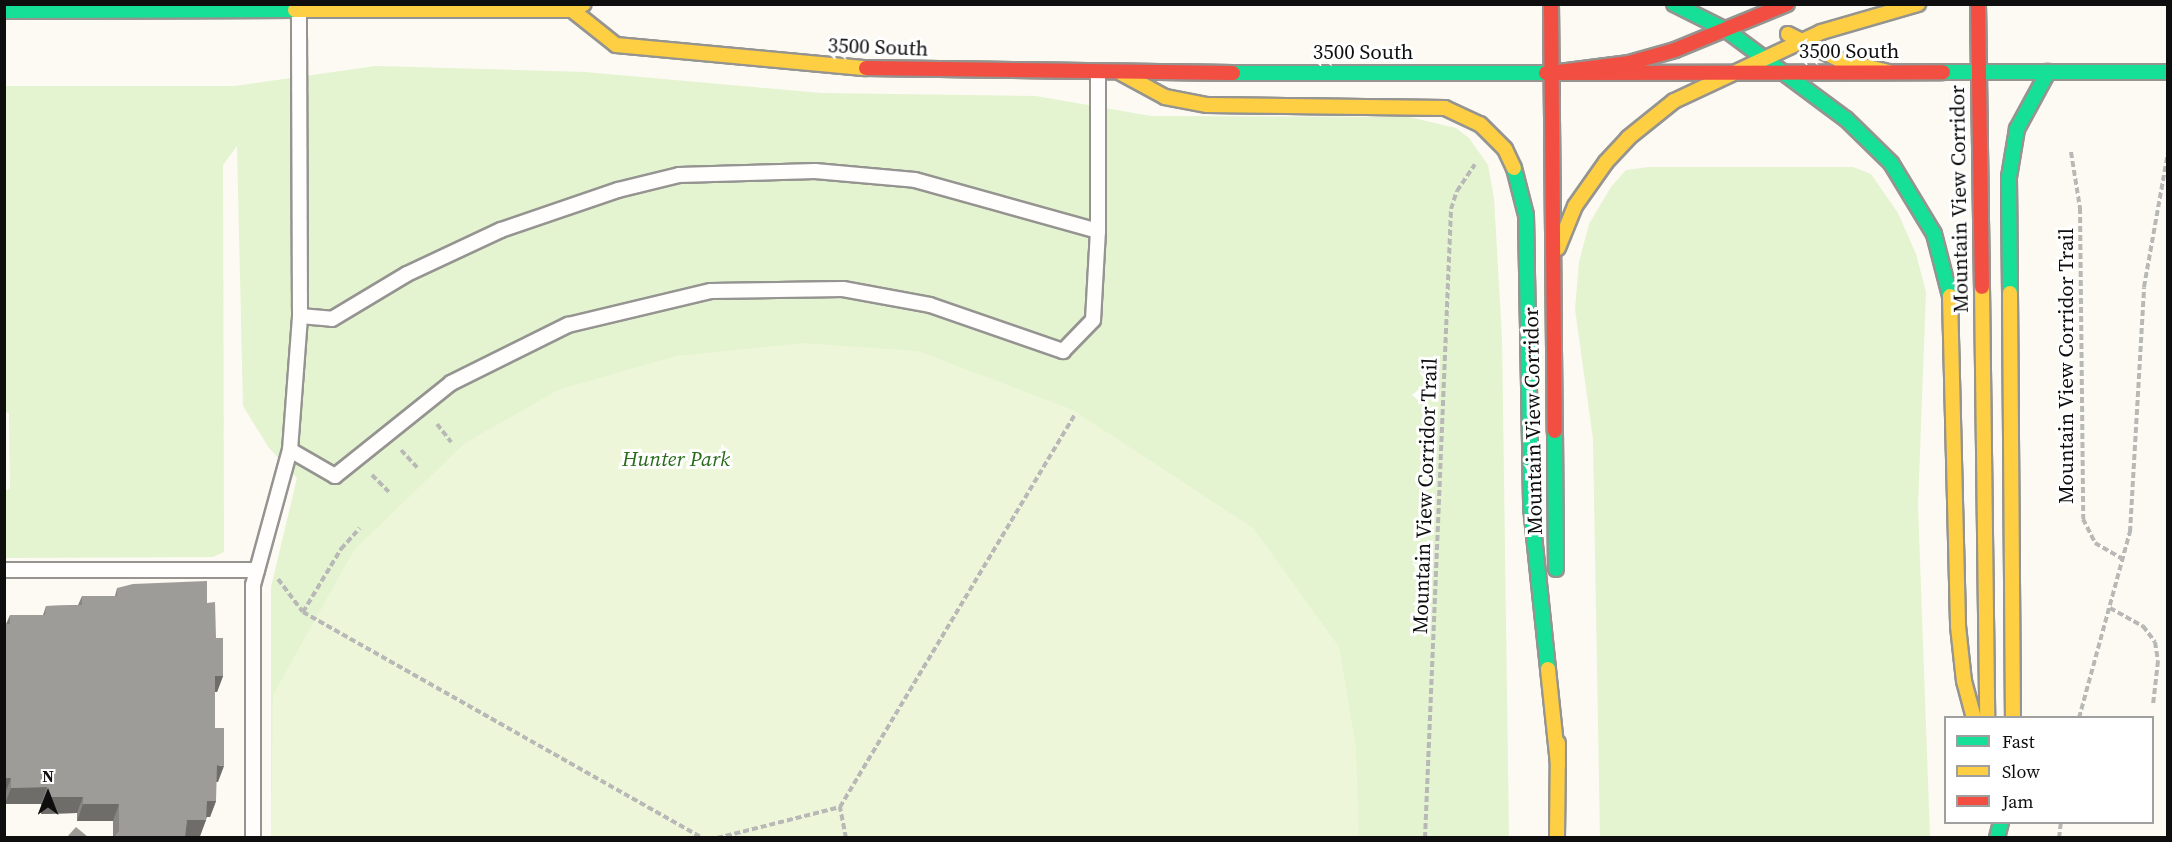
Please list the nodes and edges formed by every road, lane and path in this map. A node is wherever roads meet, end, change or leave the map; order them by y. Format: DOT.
graph roads {
  1 [pos="1551,4"];
  2 [pos="1674,4"];
  3 [pos="1746,4"];
  4 [pos="1787,4"];
  5 [pos="1918,4"];
  6 [pos="1978,4"];
  7 [pos="578,7"];
  8 [pos="4,11"];
  9 [pos="299,11"];
  10 [pos="1762,16"];
  11 [pos="1726,30"];
  12 [pos="1799,42"];
  13 [pos="1764,56"];
  14 [pos="1731,72"];
  15 [pos="1787,72"];
  16 [pos="1889,72"];
  17 [pos="1979,72"];
  18 [pos="2048,72"];
  19 [pos="2168,72"];
  20 [pos="1098,74"];
  21 [pos="1121,74"];
  22 [pos="1551,74"];
  23 [pos="2071,152"];
  24 [pos="2168,152"];
  25 [pos="1476,163"];
  26 [pos="1098,231"];
  27 [pos="1553,266"];
  28 [pos="300,316"];
  29 [pos="1075,414"];
  30 [pos="290,450"];
  31 [pos="360,528"];
  32 [pos="2125,560"];
  33 [pos="4,570"];
  34 [pos="257,570"];
  35 [pos="278,579"];
  36 [pos="2110,608"];
  37 [pos="303,612"];
  38 [pos="2153,705"];
  39 [pos="1974,716"];
  40 [pos="1987,716"];
  41 [pos="2013,716"];
  42 [pos="2079,716"];
  43 [pos="1558,764"];
  44 [pos="840,807"];
  45 [pos="253,837"];
  46 [pos="702,837"];
  47 [pos="717,837"];
  48 [pos="846,837"];
  49 [pos="1425,837"];
  50 [pos="1557,837"];
  1 -- 22 [label="main road, Mountain View Corridor"];
  2 -- 11 [label="main road"];
  3 -- 10 [label="main road"];
  4 -- 10 [label="main road"];
  5 -- 12 [label="main road"];
  6 -- 17 [label="main road, Mountain View Corridor"];
  7 -- 9 [label="main road, 3500 South"];
  7 -- 20 [label="main road, 3500 South"];
  8 -- 9 [label="main road, 3500 South"];
  9 -- 28 [label="lane"];
  10 -- 11 [label="main road"];
  10 -- 12 [label="main road"];
  11 -- 13 [label="main road"];
  11 -- 22 [label="main road"];
  12 -- 13 [label="main road"];
  12 -- 16 [label="main road"];
  13 -- 14 [label="main road"];
  13 -- 15 [label="main road"];
  14 -- 15 [label="main road, 3500 South"];
  14 -- 22 [label="main road, 3500 South"];
  14 -- 27 [label="main road"];
  15 -- 16 [label="main road, 3500 South"];
  15 -- 39 [label="main road"];
  16 -- 17 [label="main road, 3500 South"];
  17 -- 18 [label="main road, 3500 South"];
  17 -- 40 [label="main road, Mountain View Corridor"];
  18 -- 19 [label="main road, 3500 South"];
  18 -- 41 [label="main road"];
  20 -- 21 [label="main road, 3500 South"];
  20 -- 26 [label="lane"];
  21 -- 22 [label="main road, 3500 South"];
  21 -- 43 [label="main road"];
  22 -- 27 [label="main road, Mountain View Corridor"];
  23 -- 32 [label="path, Mountain View Corridor Trail"];
  24 -- 32 [label="path"];
  25 -- 49 [label="path, Mountain View Corridor Trail"];
  26 -- 28 [label="lane"];
  26 -- 30 [label="lane"];
  27 -- 43 [label="main road, Mountain View Corridor"];
  28 -- 30 [label="lane"];
  29 -- 44 [label="path"];
  30 -- 34 [label="lane"];
  31 -- 37 [label="path"];
  32 -- 36 [label="path"];
  33 -- 34 [label="lane"];
  34 -- 45 [label="lane"];
  35 -- 37 [label="path"];
  36 -- 38 [label="path"];
  36 -- 42 [label="path"];
  37 -- 46 [label="path"];
  43 -- 50 [label="main road, Mountain View Corridor"];
  44 -- 47 [label="path"];
  44 -- 48 [label="path"];
}
